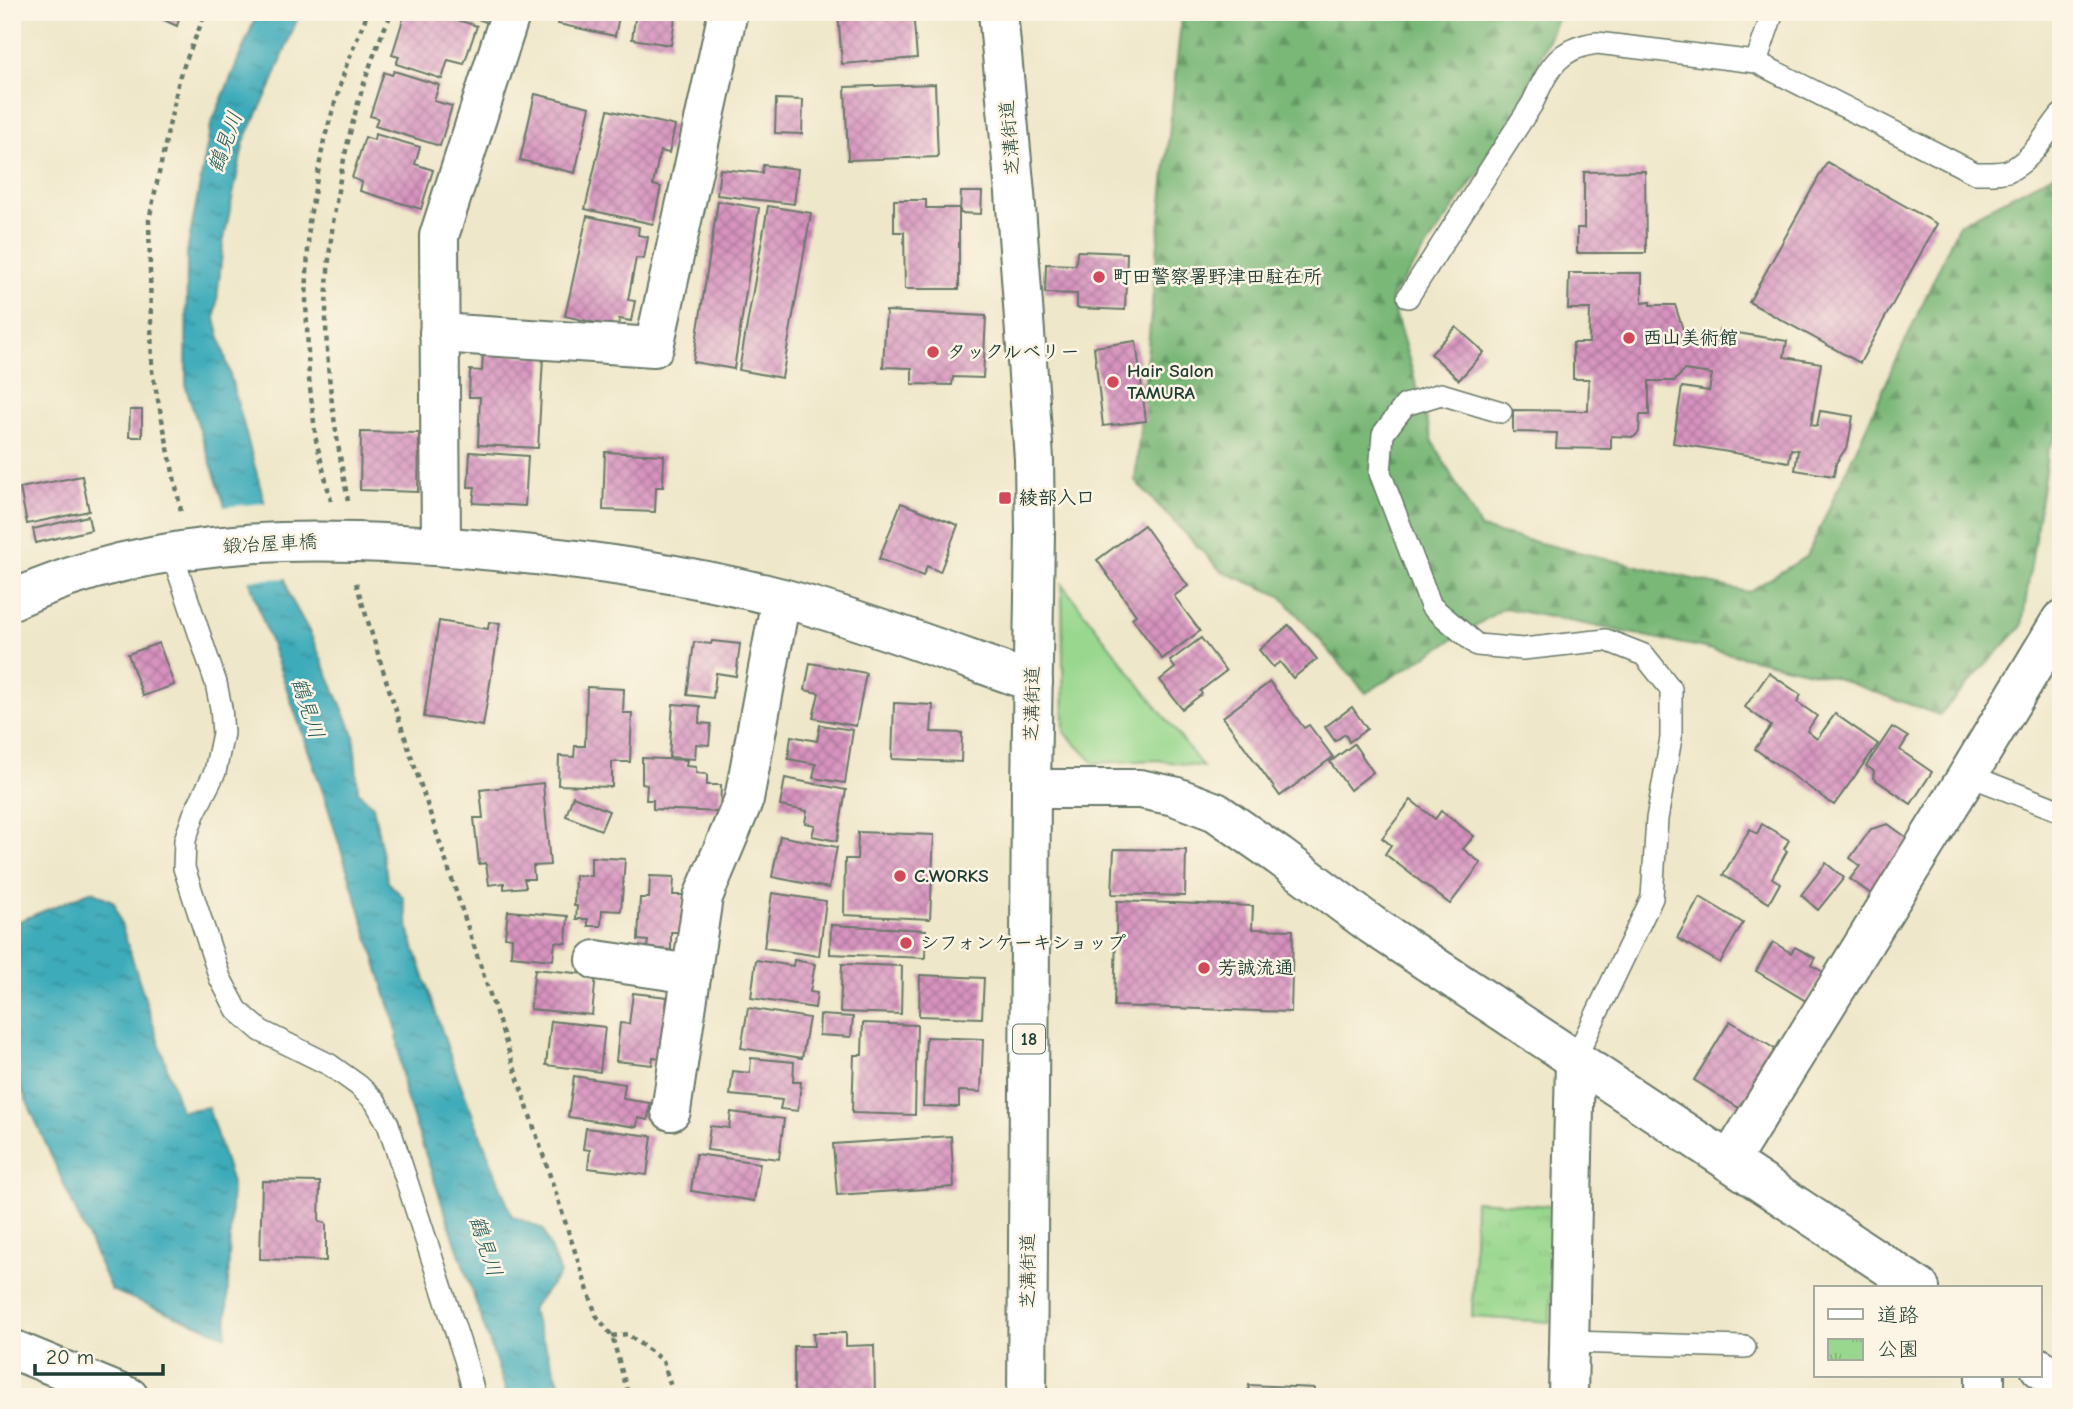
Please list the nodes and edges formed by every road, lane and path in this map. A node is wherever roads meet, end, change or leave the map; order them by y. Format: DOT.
graph roads {
  1 [pos="206,12"];
  2 [pos="368,12"];
  3 [pos="392,12"];
  4 [pos="511,12"];
  5 [pos="728,12"];
  6 [pos="998,12"];
  7 [pos="1773,12"];
  8 [pos="1756,62"];
  9 [pos="2061,115"];
  10 [pos="1408,297"];
  11 [pos="439,333"];
  12 [pos="1501,412"];
  13 [pos="183,517"];
  14 [pos="338,520"];
  15 [pos="441,546"];
  16 [pos="172,552"];
  17 [pos="355,579"];
  18 [pos="781,598"];
  19 [pos="12,600"];
  20 [pos="2061,620"];
  21 [pos="1032,682"];
  22 [pos="1968,775"];
  23 [pos="1031,789"];
  24 [pos="2061,811"];
  25 [pos="596,960"];
  26 [pos="692,974"];
  27 [pos="1575,1059"];
  28 [pos="671,1111"];
  29 [pos="1728,1162"];
  30 [pos="1917,1286"];
  31 [pos="612,1336"];
  32 [pos="1569,1342"];
  33 [pos="1745,1347"];
  34 [pos="12,1349"];
  35 [pos="2042,1369"];
  36 [pos="1985,1378"];
  37 [pos="2061,1382"];
  38 [pos="130,1397"];
  39 [pos="475,1397"];
  40 [pos="629,1397"];
  41 [pos="674,1397"];
  42 [pos="1027,1397"];
  43 [pos="1568,1397"];
  44 [pos="1985,1397"];
  1 -- 13 [label="path"];
  2 -- 14 [label="path"];
  3 -- 14 [label="path"];
  4 -- 11 [label="street"];
  5 -- 11 [label="street"];
  6 -- 21 [label="street, 芝溝街道 / 18"];
  7 -- 8 [label="lane"];
  8 -- 9 [label="lane"];
  8 -- 10 [label="lane"];
  11 -- 15 [label="street"];
  12 -- 27 [label="lane"];
  14 -- 15 [label="street, 鍛冶屋車橋"];
  14 -- 16 [label="street, 鍛冶屋車橋"];
  15 -- 18 [label="street, 鍛冶屋車橋"];
  16 -- 19 [label="street, 鍛冶屋車橋"];
  16 -- 39 [label="lane"];
  17 -- 31 [label="path"];
  18 -- 21 [label="street, 鍛冶屋車橋"];
  18 -- 26 [label="street"];
  20 -- 22 [label="street"];
  21 -- 23 [label="street, 芝溝街道 / 18"];
  22 -- 24 [label="lane"];
  22 -- 29 [label="street"];
  23 -- 27 [label="street"];
  23 -- 42 [label="street, 芝溝街道 / 18"];
  25 -- 26 [label="street"];
  26 -- 28 [label="street"];
  27 -- 29 [label="street"];
  27 -- 32 [label="street"];
  29 -- 30 [label="street"];
  31 -- 40 [label="path"];
  31 -- 41 [label="path"];
  32 -- 33 [label="lane"];
  32 -- 43 [label="street"];
  34 -- 38 [label="street"];
  35 -- 37 [label="street"];
  36 -- 44 [label="street"];
}
